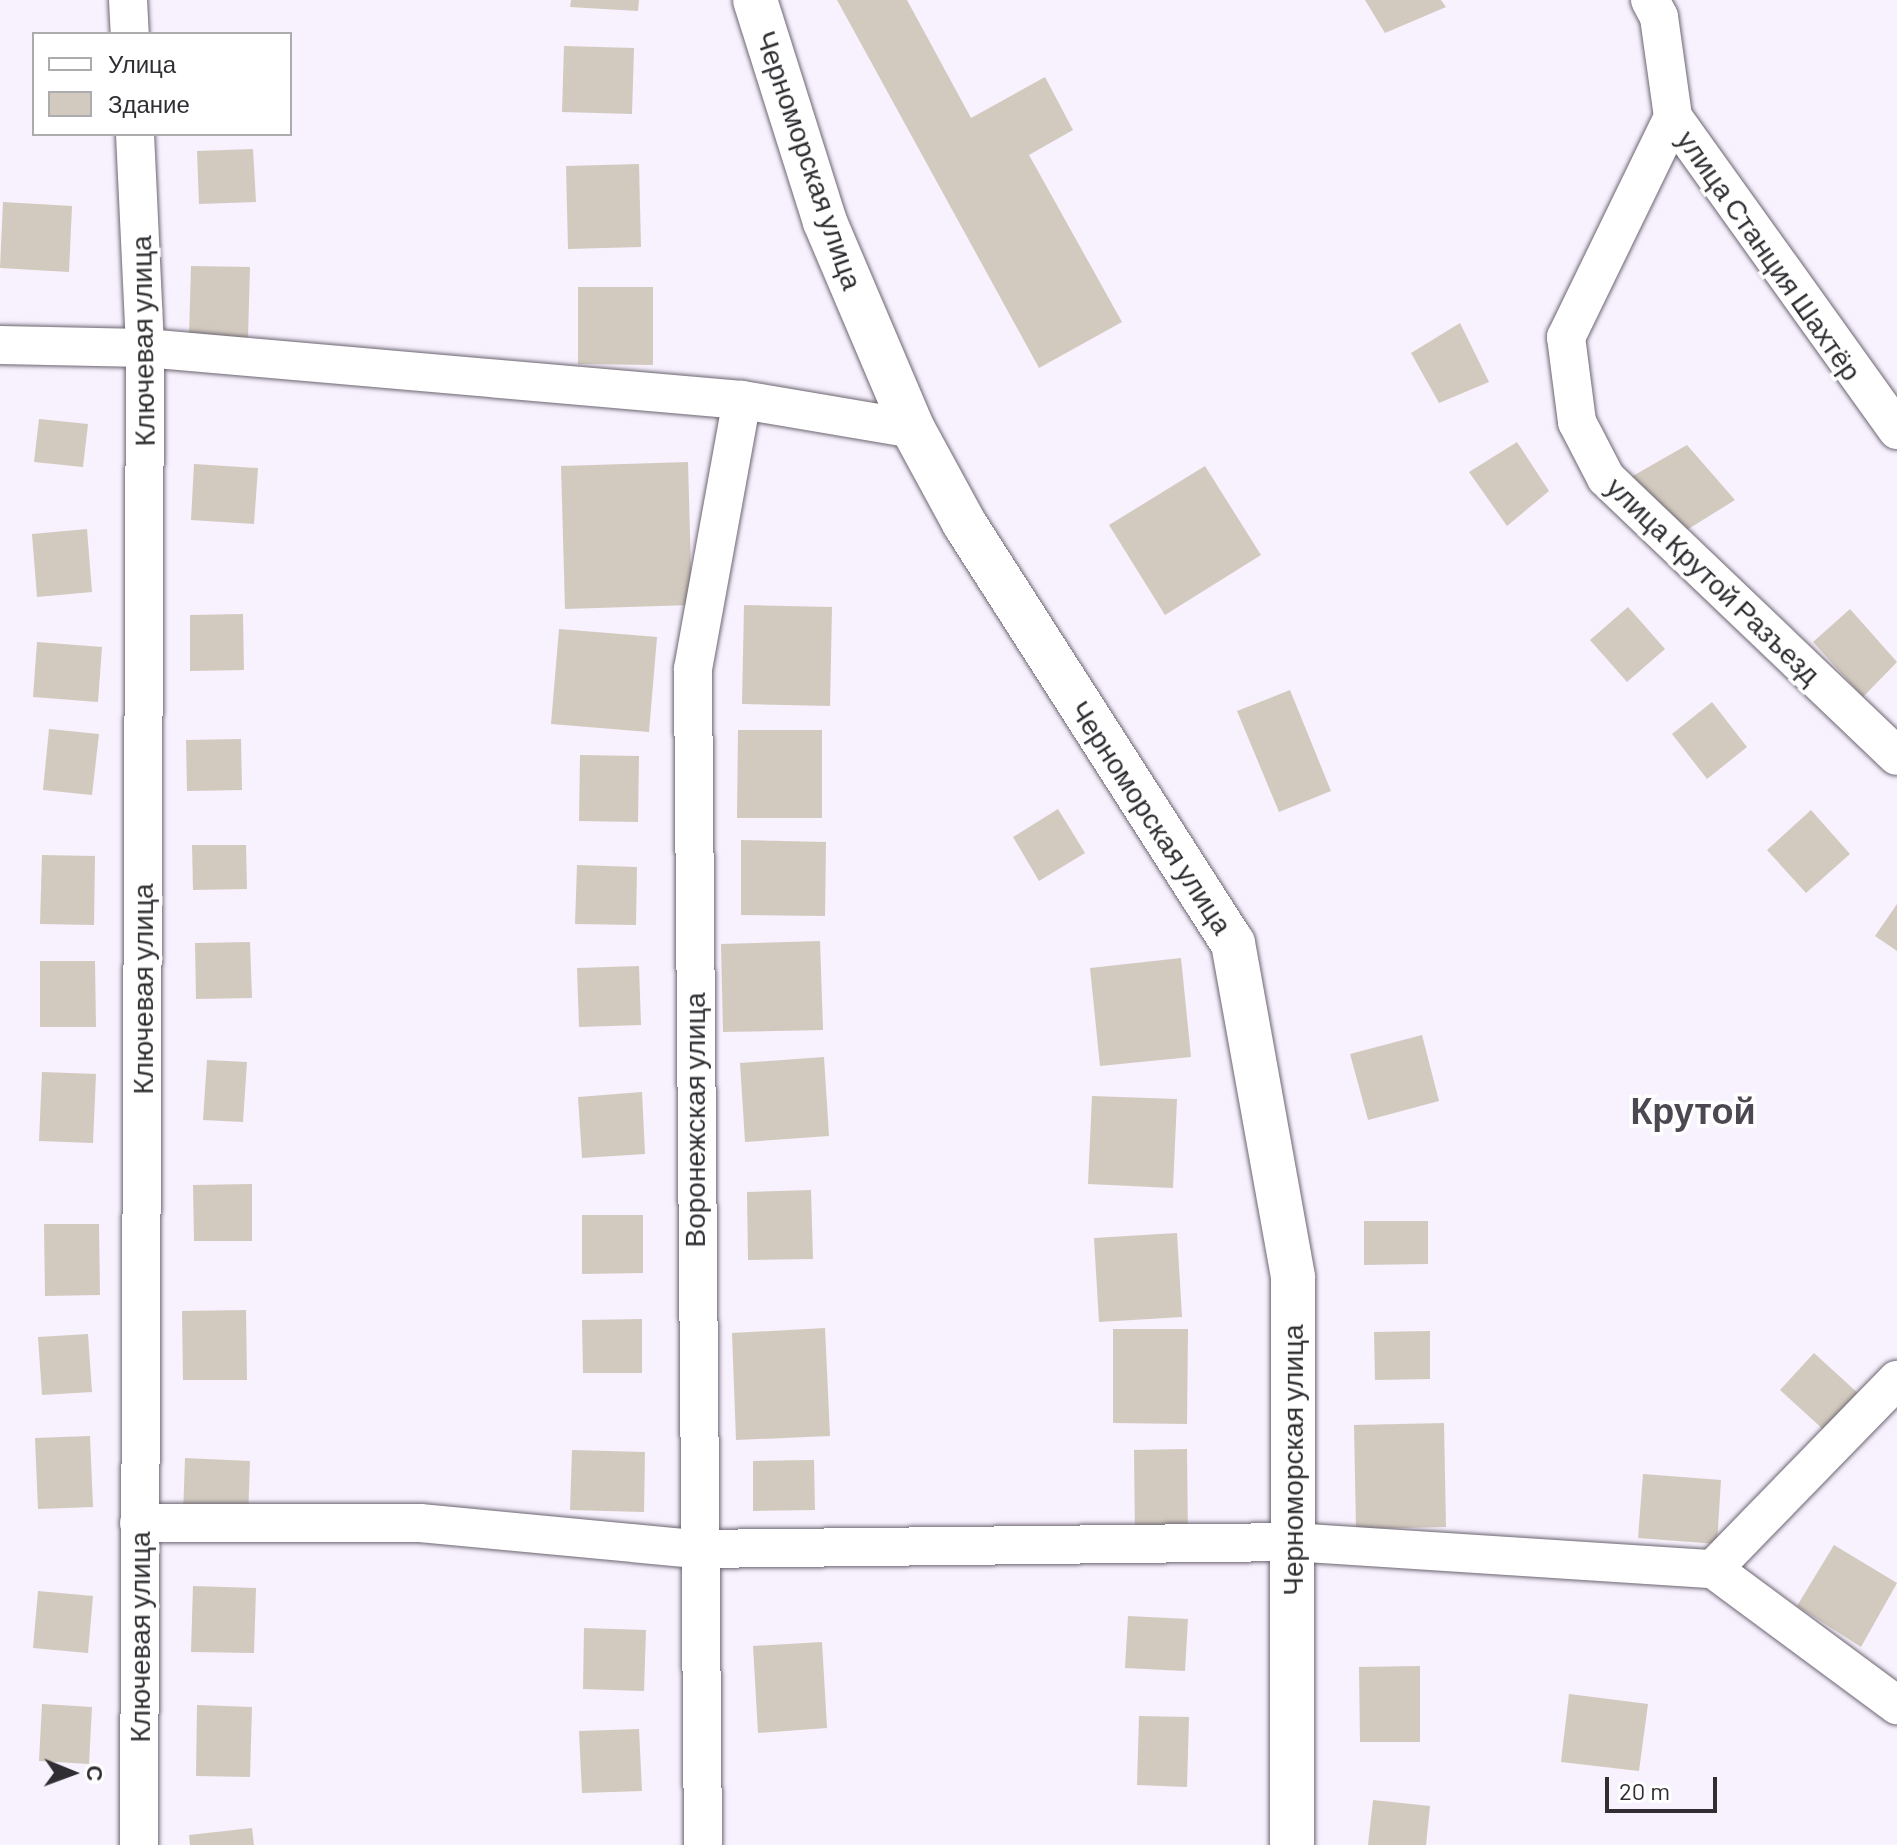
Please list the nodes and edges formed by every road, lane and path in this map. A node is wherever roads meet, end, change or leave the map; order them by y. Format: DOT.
graph roads {
  1 [pos="128,0"];
  2 [pos="755,0"];
  3 [pos="1650,0"];
  4 [pos="130,32"];
  5 [pos="1673,117"];
  6 [pos="135,136"];
  7 [pos="0,345"];
  8 [pos="145,348"];
  9 [pos="742,400"];
  10 [pos="913,429"];
  11 [pos="1897,430"];
  12 [pos="1897,756"];
  13 [pos="1897,1380"];
  14 [pos="139,1523"];
  15 [pos="1291,1542"];
  16 [pos="696,1549"];
  17 [pos="1713,1569"];
  18 [pos="1897,1705"];
  19 [pos="139,1845"];
  20 [pos="703,1845"];
  21 [pos="1292,1845"];
  1 -- 4 [label="street"];
  2 -- 10 [label="main road, Черноморская улица"];
  3 -- 5 [label="street"];
  5 -- 11 [label="street, улица Станция Шахтёр"];
  5 -- 12 [label="street, улица Крутой Разъезд"];
  6 -- 8 [label="street, Ключевая улица"];
  7 -- 8 [label="street"];
  8 -- 9 [label="street"];
  8 -- 14 [label="street, Ключевая улица"];
  9 -- 10 [label="street"];
  9 -- 16 [label="street, Воронежская улица"];
  10 -- 15 [label="main road, Черноморская улица"];
  13 -- 17 [label="street"];
  14 -- 16 [label="street"];
  14 -- 19 [label="street, Ключевая улица"];
  15 -- 16 [label="street"];
  15 -- 17 [label="street"];
  15 -- 21 [label="main road, Черноморская улица"];
  16 -- 20 [label="street, Воронежская улица"];
  17 -- 18 [label="street"];
}
